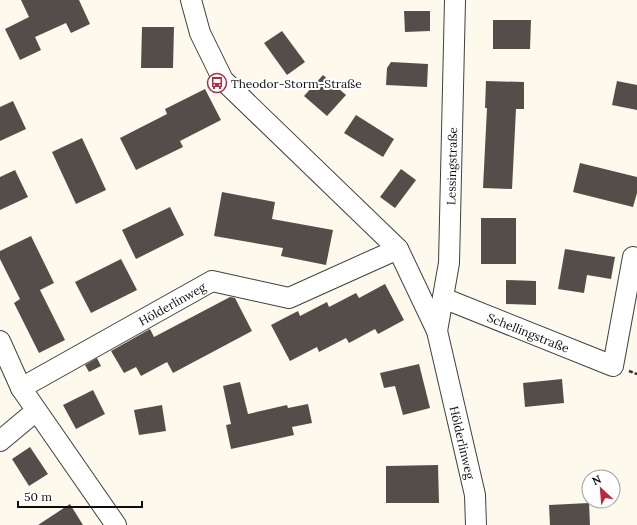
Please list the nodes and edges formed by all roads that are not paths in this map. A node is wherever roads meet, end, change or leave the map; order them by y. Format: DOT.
graph roads {
  1 [pos="191,0"];
  2 [pos="454,0"];
  3 [pos="398,249"];
  4 [pos="633,257"];
  5 [pos="443,298"];
  6 [pos="437,331"];
  7 [pos="0,341"];
  8 [pos="22,388"];
  9 [pos="36,411"];
  10 [pos="0,441"];
  11 [pos="116,525"];
  12 [pos="476,525"];
  1 -- 3 [label="street, Hölderlinweg"];
  2 -- 5 [label="street, Lessingstraße"];
  3 -- 6 [label="street, Hölderlinweg"];
  3 -- 8 [label="street, Hölderlinweg"];
  4 -- 5 [label="street, Schellingstraße"];
  5 -- 6 [label="street, Lessingstraße"];
  6 -- 12 [label="street, Hölderlinweg"];
  7 -- 8 [label="street"];
  8 -- 9 [label="street"];
  9 -- 10 [label="street"];
  9 -- 11 [label="street"];
}
